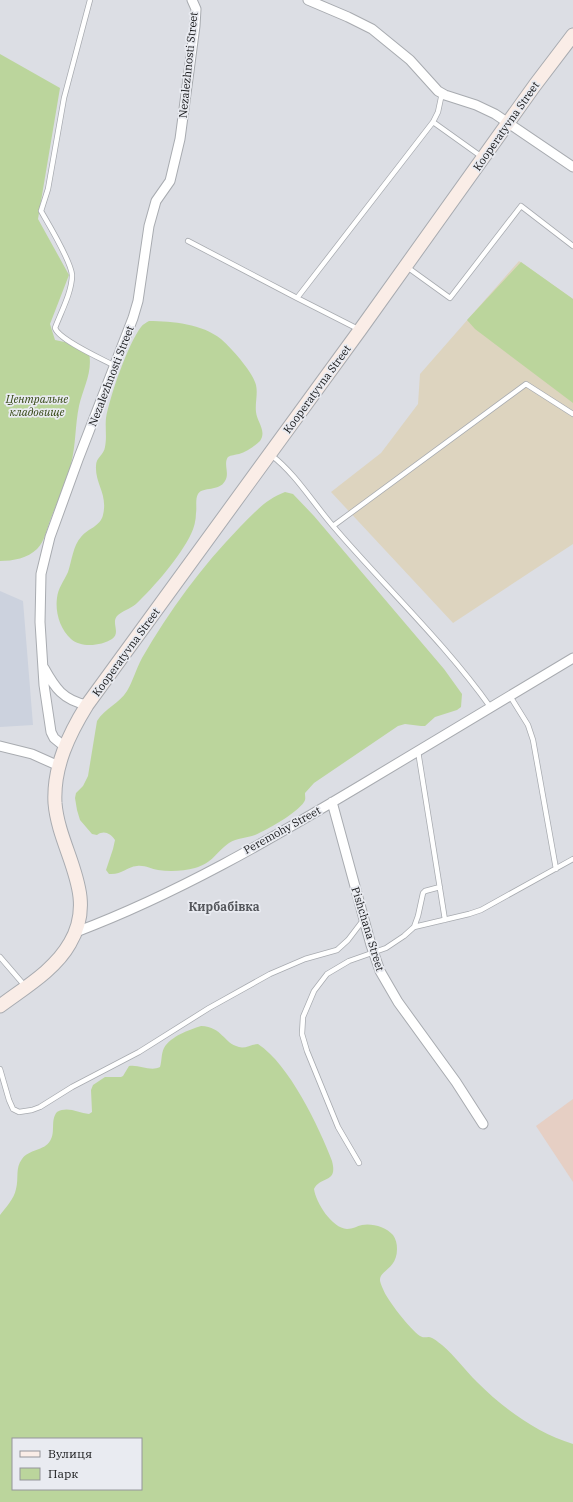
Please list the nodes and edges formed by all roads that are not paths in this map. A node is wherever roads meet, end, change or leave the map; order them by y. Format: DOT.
graph roads {
  1 [pos="90,0"];
  2 [pos="192,0"];
  3 [pos="199,0"];
  4 [pos="308,0"];
  5 [pos="196,9"];
  6 [pos="573,35"];
  7 [pos="442,93"];
  8 [pos="433,122"];
  9 [pos="508,123"];
  10 [pos="483,158"];
  11 [pos="573,167"];
  12 [pos="188,241"];
  13 [pos="573,246"];
  14 [pos="405,266"];
  15 [pos="297,298"];
  16 [pos="360,330"];
  17 [pos="115,366"];
  18 [pos="573,414"];
  19 [pos="270,454"];
  20 [pos="333,526"];
  21 [pos="573,658"];
  22 [pos="43,667"];
  23 [pos="510,696"];
  24 [pos="87,706"];
  25 [pos="491,708"];
  26 [pos="0,746"];
  27 [pos="65,747"];
  28 [pos="418,751"];
  29 [pos="59,766"];
  30 [pos="332,802"];
  31 [pos="573,859"];
  32 [pos="556,868"];
  33 [pos="440,887"];
  34 [pos="364,918"];
  35 [pos="445,920"];
  36 [pos="414,927"];
  37 [pos="76,932"];
  38 [pos="373,953"];
  39 [pos="0,957"];
  40 [pos="26,987"];
  41 [pos="0,1006"];
  42 [pos="0,1069"];
  43 [pos="483,1124"];
  44 [pos="359,1163"];
  1 -- 17 [label="lane"];
  2 -- 5 [label="street, Nezalezhnosti Street"];
  3 -- 5 [label="street"];
  4 -- 7 [label="street"];
  5 -- 17 [label="street, Nezalezhnosti Street"];
  6 -- 9 [label="street, Kooperatyvna Street"];
  7 -- 8 [label="lane"];
  7 -- 9 [label="street"];
  8 -- 10 [label="lane"];
  8 -- 15 [label="lane"];
  9 -- 10 [label="street, Kooperatyvna Street"];
  9 -- 11 [label="street"];
  10 -- 14 [label="street, Kooperatyvna Street"];
  12 -- 15 [label="lane"];
  13 -- 14 [label="lane"];
  14 -- 16 [label="street, Kooperatyvna Street"];
  15 -- 16 [label="lane"];
  16 -- 19 [label="street, Kooperatyvna Street"];
  17 -- 22 [label="street, Nezalezhnosti Street"];
  18 -- 20 [label="lane"];
  19 -- 20 [label="lane"];
  19 -- 24 [label="street, Kooperatyvna Street"];
  20 -- 25 [label="lane"];
  21 -- 23 [label="street, Peremohy Street"];
  22 -- 24 [label="street"];
  22 -- 27 [label="street, Nezalezhnosti Street"];
  23 -- 25 [label="street, Peremohy Street"];
  23 -- 32 [label="lane"];
  24 -- 27 [label="street, Kooperatyvna Street"];
  25 -- 28 [label="street, Peremohy Street"];
  26 -- 29 [label="street"];
  27 -- 29 [label="street, Kooperatyvna Street"];
  28 -- 30 [label="street, Peremohy Street"];
  28 -- 33 [label="lane"];
  29 -- 37 [label="street, Kooperatyvna Street"];
  30 -- 34 [label="street, Pishchana Street"];
  30 -- 37 [label="street, Peremohy Street"];
  31 -- 32 [label="lane"];
  32 -- 35 [label="lane"];
  33 -- 35 [label="lane"];
  33 -- 36 [label="lane"];
  34 -- 38 [label="street, Pishchana Street"];
  34 -- 42 [label="lane"];
  35 -- 36 [label="lane"];
  36 -- 38 [label="lane"];
  37 -- 40 [label="street"];
  38 -- 43 [label="street, Pishchana Street"];
  38 -- 44 [label="lane"];
  39 -- 40 [label="lane"];
  40 -- 41 [label="street"];
}
